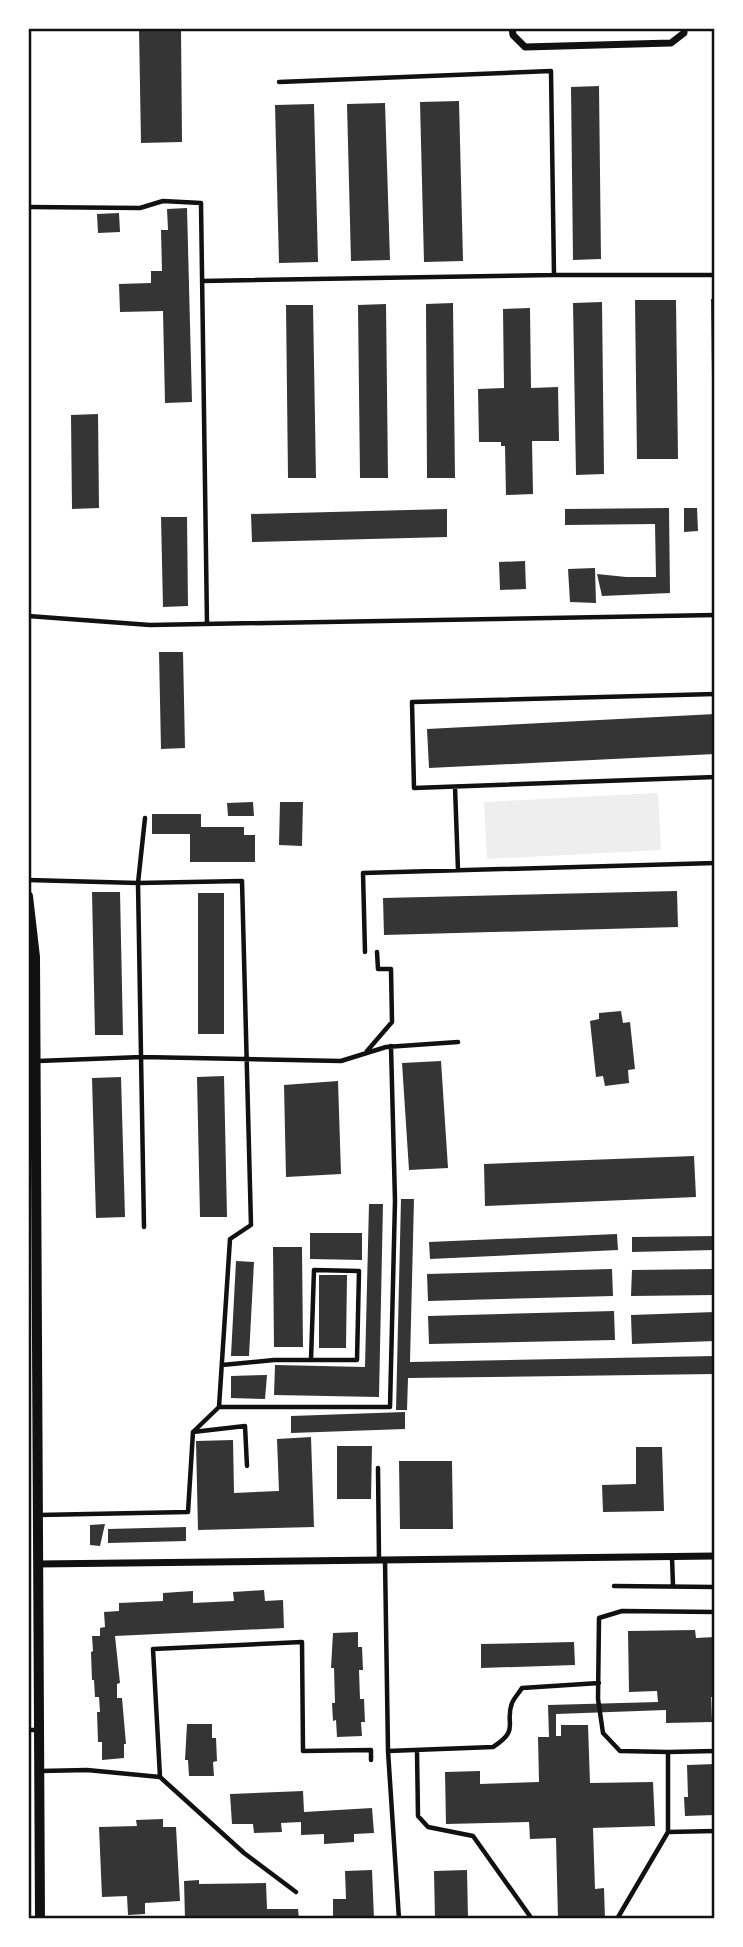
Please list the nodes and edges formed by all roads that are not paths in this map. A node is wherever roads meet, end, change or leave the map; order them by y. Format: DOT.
graph roads {
  1 [pos="512,28"];
  2 [pos="684,31"];
  3 [pos="279,82"];
  4 [pos="28,207"];
  5 [pos="554,275"];
  6 [pos="715,275"];
  7 [pos="202,281"];
  8 [pos="715,615"];
  9 [pos="28,616"];
  10 [pos="207,624"];
  11 [pos="715,694"];
  12 [pos="715,777"];
  13 [pos="455,787"];
  14 [pos="145,818"];
  15 [pos="715,863"];
  16 [pos="458,870"];
  17 [pos="28,880"];
  18 [pos="138,883"];
  19 [pos="28,896"];
  20 [pos="365,952"];
  21 [pos="377,952"];
  22 [pos="32,957"];
  23 [pos="32,1019"];
  24 [pos="458,1042"];
  25 [pos="391,1046"];
  26 [pos="366,1054"];
  27 [pos="142,1057"];
  28 [pos="247,1059"];
  29 [pos="36,1061"];
  30 [pos="32,1122"];
  31 [pos="144,1227"];
  32 [pos="32,1248"];
  33 [pos="32,1330"];
  34 [pos="311,1360"];
  35 [pos="222,1365"];
  36 [pos="219,1407"];
  37 [pos="193,1432"];
  38 [pos="247,1466"];
  39 [pos="378,1468"];
  40 [pos="38,1515"];
  41 [pos="672,1556"];
  42 [pos="715,1556"];
  43 [pos="382,1559"];
  44 [pos="38,1564"];
  45 [pos="614,1586"];
  46 [pos="673,1587"];
  47 [pos="715,1587"];
  48 [pos="715,1612"];
  49 [pos="33,1662"];
  50 [pos="599,1683"];
  51 [pos="34,1730"];
  52 [pos="388,1751"];
  53 [pos="417,1751"];
  54 [pos="715,1751"];
  55 [pos="668,1752"];
  56 [pos="371,1760"];
  57 [pos="40,1771"];
  58 [pos="160,1777"];
  59 [pos="34,1792"];
  60 [pos="715,1831"];
  61 [pos="668,1832"];
  62 [pos="296,1892"];
  63 [pos="40,1919"];
  64 [pos="399,1919"];
  65 [pos="532,1919"];
  66 [pos="617,1919"];
  1 -- 2 [label="street"];
  3 -- 5 [label="lane"];
  4 -- 7 [label="lane"];
  5 -- 6 [label="lane"];
  5 -- 7 [label="lane"];
  7 -- 10 [label="lane"];
  8 -- 10 [label="lane"];
  9 -- 10 [label="lane"];
  11 -- 13 [label="lane"];
  12 -- 13 [label="lane"];
  13 -- 16 [label="lane"];
  14 -- 18 [label="lane"];
  15 -- 16 [label="lane"];
  16 -- 20 [label="lane"];
  17 -- 18 [label="lane"];
  18 -- 27 [label="lane"];
  18 -- 28 [label="lane"];
  19 -- 22 [label="street"];
  21 -- 26 [label="lane"];
  22 -- 23 [label="street"];
  23 -- 29 [label="street"];
  24 -- 25 [label="lane"];
  25 -- 26 [label="lane"];
  25 -- 36 [label="lane"];
  26 -- 28 [label="lane"];
  27 -- 28 [label="lane"];
  27 -- 29 [label="lane"];
  27 -- 31 [label="lane"];
  28 -- 35 [label="lane"];
  29 -- 30 [label="street"];
  30 -- 32 [label="street"];
  32 -- 33 [label="street"];
  33 -- 40 [label="street"];
  34 -- 34 [label="lane"];
  34 -- 35 [label="lane"];
  35 -- 36 [label="lane"];
  36 -- 37 [label="lane"];
  37 -- 38 [label="lane"];
  37 -- 40 [label="lane"];
  39 -- 43 [label="lane"];
  40 -- 44 [label="street"];
  41 -- 42 [label="street"];
  41 -- 43 [label="street"];
  41 -- 46 [label="lane"];
  43 -- 44 [label="street"];
  43 -- 52 [label="lane"];
  44 -- 49 [label="street"];
  45 -- 46 [label="lane"];
  46 -- 47 [label="lane"];
  48 -- 50 [label="lane"];
  49 -- 51 [label="street"];
  50 -- 53 [label="lane"];
  50 -- 55 [label="lane"];
  51 -- 57 [label="street"];
  52 -- 53 [label="lane"];
  52 -- 64 [label="lane"];
  53 -- 65 [label="lane"];
  54 -- 55 [label="lane"];
  55 -- 61 [label="lane"];
  56 -- 58 [label="lane"];
  57 -- 58 [label="lane"];
  57 -- 59 [label="street"];
  58 -- 62 [label="lane"];
  59 -- 63 [label="street"];
  60 -- 61 [label="lane"];
  61 -- 66 [label="lane"];
}
